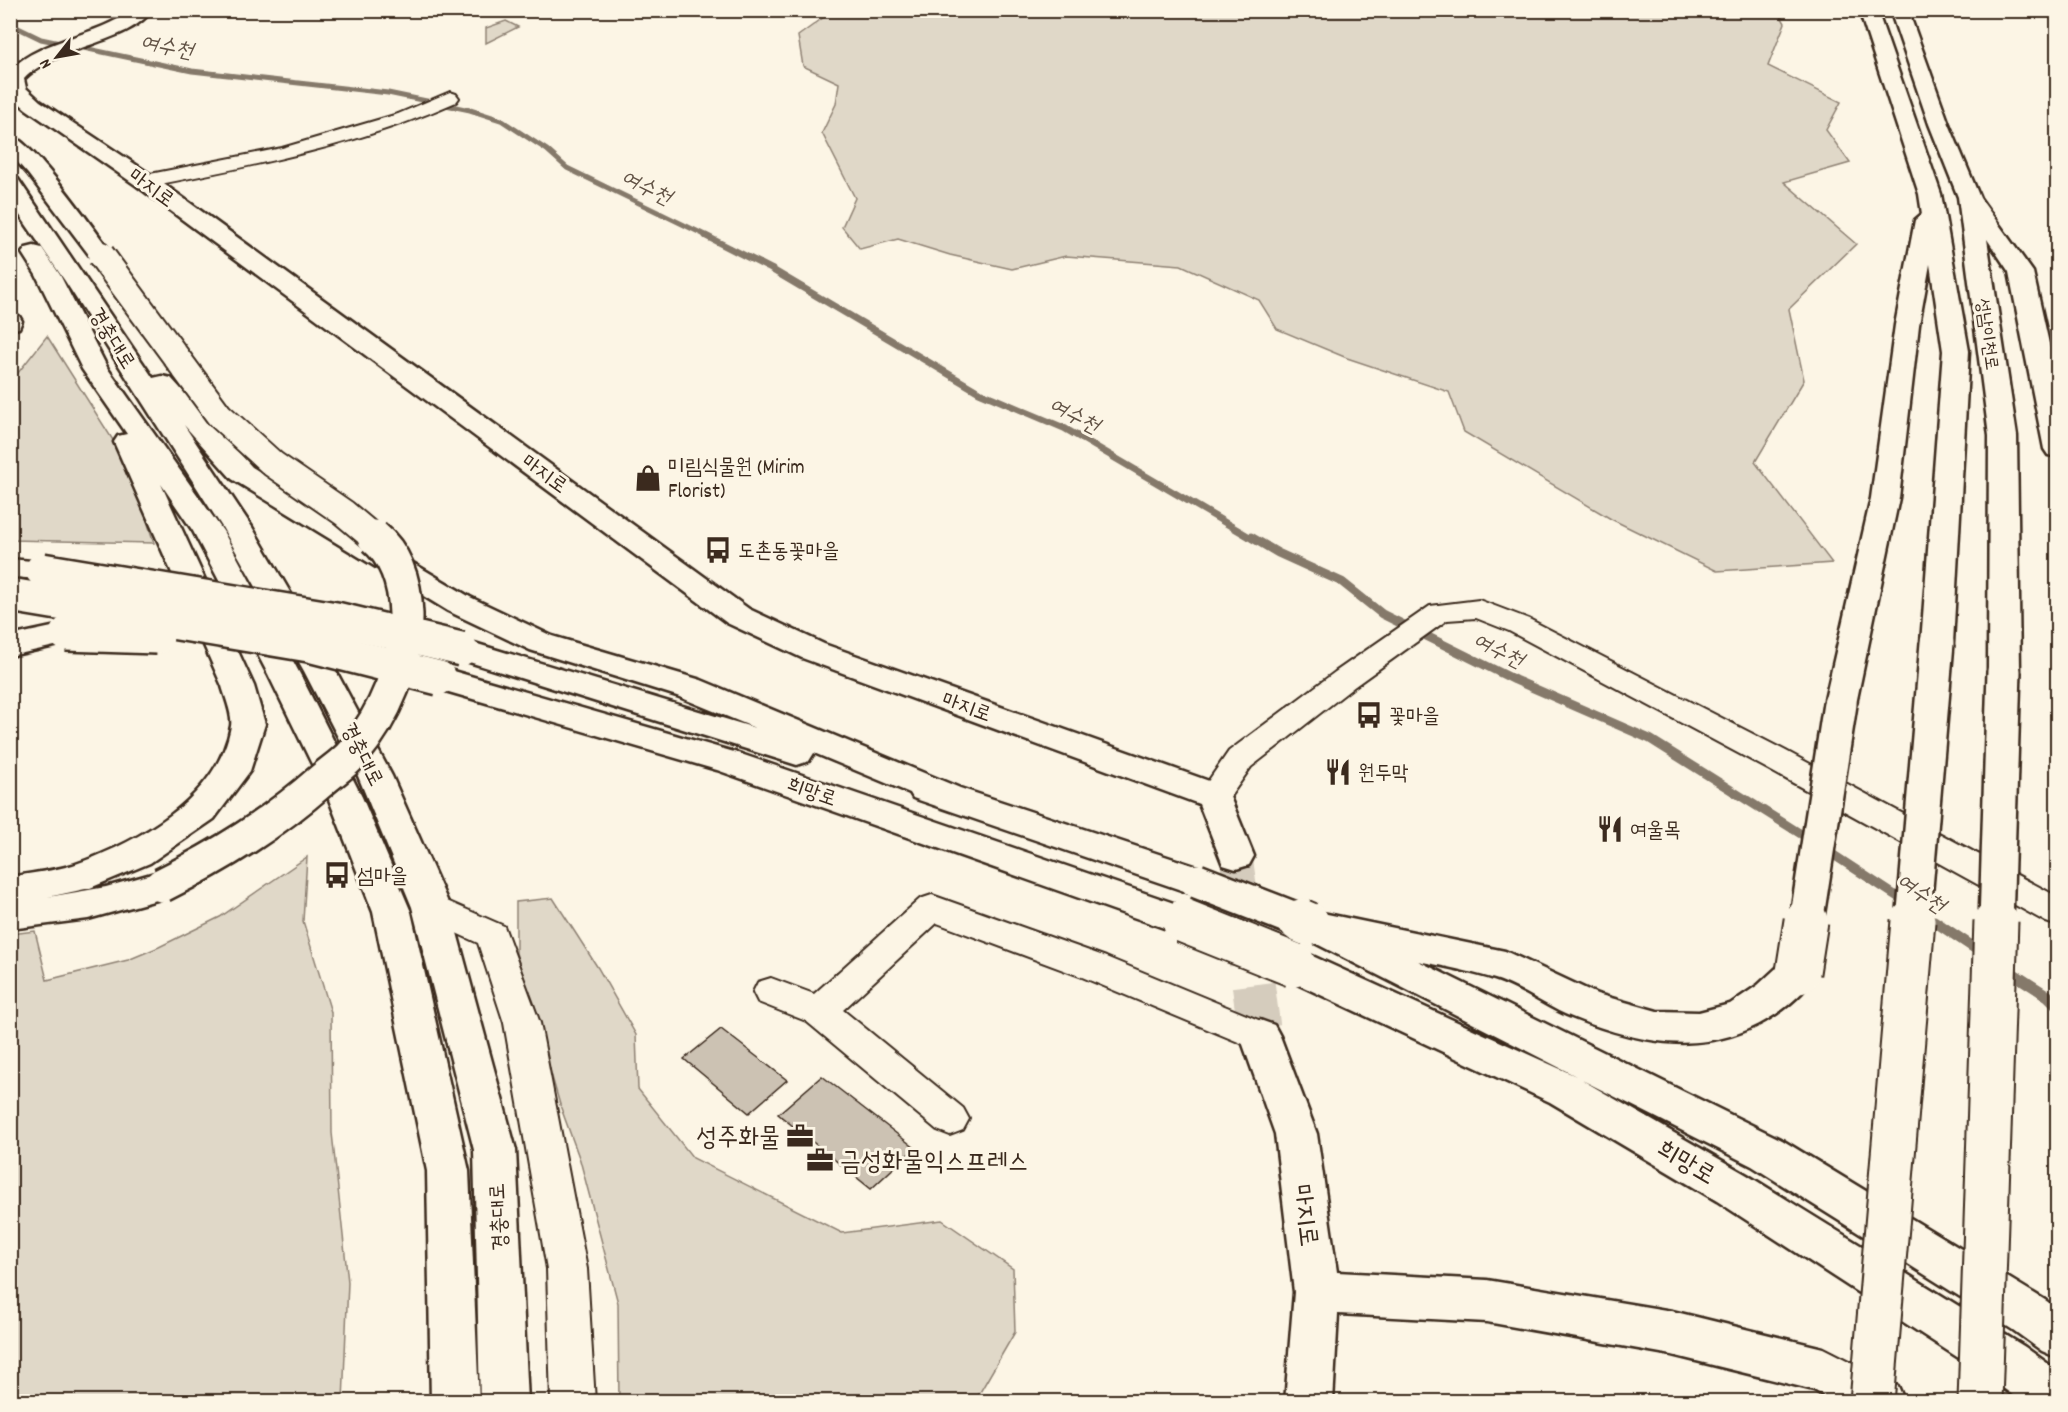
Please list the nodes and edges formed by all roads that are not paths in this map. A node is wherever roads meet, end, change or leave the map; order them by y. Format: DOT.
graph roads {
  1 [pos="143,10"];
  2 [pos="1869,10"];
  3 [pos="1899,10"];
  4 [pos="447,99"];
  5 [pos="10,141"];
  6 [pos="145,181"];
  7 [pos="10,184"];
  8 [pos="1930,194"];
  9 [pos="1969,197"];
  10 [pos="10,220"];
  11 [pos="77,281"];
  12 [pos="95,369"];
  13 [pos="2058,449"];
  14 [pos="12,587"];
  15 [pos="309,645"];
  16 [pos="10,646"];
  17 [pos="947,795"];
  18 [pos="1214,796"];
  19 [pos="1236,856"];
  20 [pos="10,891"];
  21 [pos="431,908"];
  22 [pos="2058,913"];
  23 [pos="10,915"];
  24 [pos="1308,924"];
  25 [pos="771,992"];
  26 [pos="819,1011"];
  27 [pos="1260,1036"];
  28 [pos="950,1119"];
  29 [pos="1317,1292"];
  30 [pos="2058,1336"];
  31 [pos="2058,1399"];
  32 [pos="456,1401"];
  33 [pos="504,1401"];
  34 [pos="573,1401"];
  35 [pos="1310,1401"];
  36 [pos="1872,1401"];
  37 [pos="1881,1401"];
  38 [pos="1980,1401"];
  1 -- 6 [label="main road, 마지로"];
  2 -- 8 [label="main road, 성남이천로"];
  3 -- 9 [label="main road, 성남이천로"];
  4 -- 6 [label="street"];
  5 -- 23 [label="main road, bridge"];
  6 -- 18 [label="main road, 마지로"];
  7 -- 11 [label="main road, 경충대로"];
  8 -- 24 [label="main road, bridge"];
  8 -- 36 [label="main road, 성남이천로, bridge"];
  9 -- 13 [label="main road"];
  9 -- 38 [label="main road, 성남이천로, bridge"];
  10 -- 12 [label="main road, 경충대로"];
  11 -- 17 [label="main road"];
  11 -- 21 [label="main road, 경충대로"];
  12 -- 20 [label="main road"];
  12 -- 32 [label="main road, 경충대로"];
  14 -- 15 [label="main road, bridge"];
  14 -- 17 [label="main road, 희망로, bridge"];
  15 -- 16 [label="main road, bridge"];
  15 -- 31 [label="main road, 희망로, bridge"];
  17 -- 24 [label="main road, 희망로, bridge"];
  18 -- 19 [label="main road"];
  18 -- 22 [label="street"];
  21 -- 33 [label="main road, 경충대로"];
  21 -- 34 [label="street"];
  24 -- 30 [label="main road, 희망로"];
  25 -- 26 [label="street"];
  26 -- 27 [label="street"];
  26 -- 28 [label="street"];
  27 -- 29 [label="main road, 마지로"];
  29 -- 35 [label="main road, 마지로"];
  29 -- 37 [label="main road"];
}
